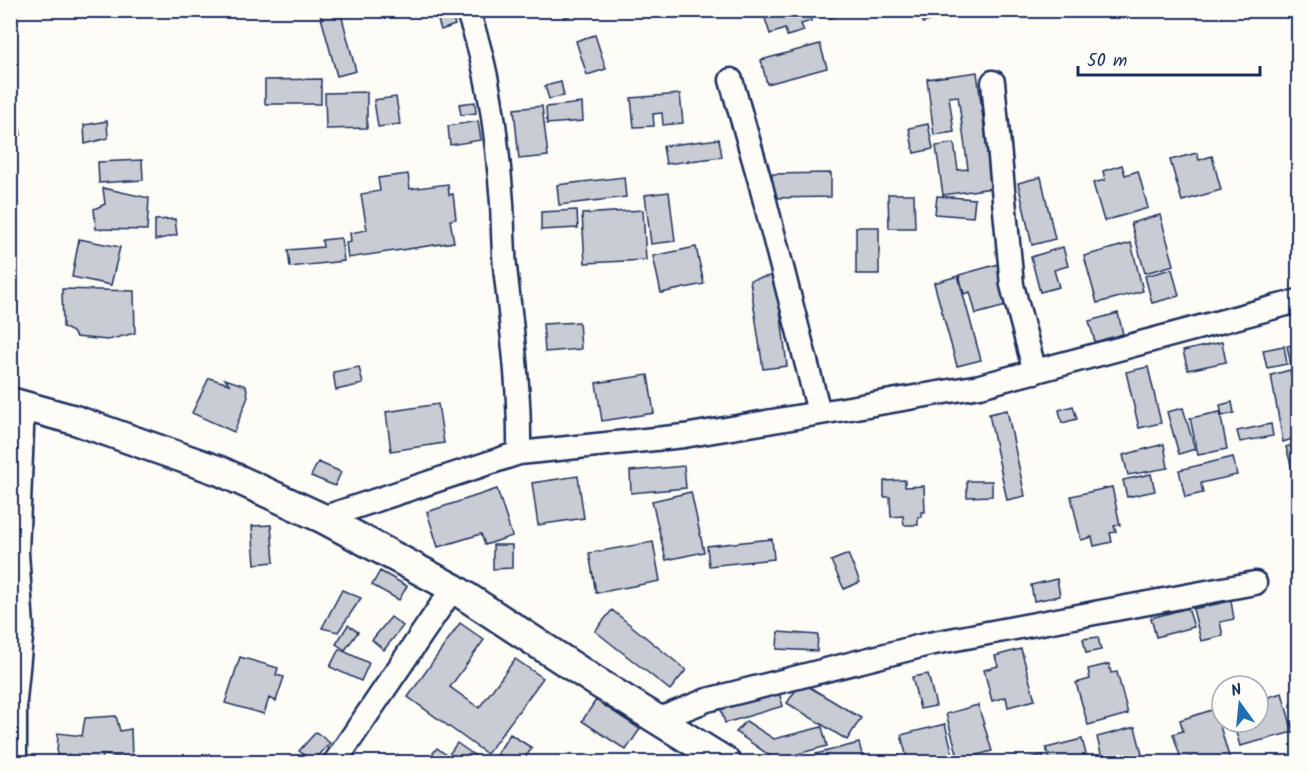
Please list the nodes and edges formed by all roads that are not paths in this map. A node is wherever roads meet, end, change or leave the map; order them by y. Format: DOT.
graph roads {
  1 [pos="467,10"];
  2 [pos="731,80"];
  3 [pos="993,82"];
  4 [pos="1299,301"];
  5 [pos="1035,372"];
  6 [pos="16,404"];
  7 [pos="819,412"];
  8 [pos="519,453"];
  9 [pos="322,518"];
  10 [pos="1255,583"];
  11 [pos="453,588"];
  12 [pos="657,720"];
  13 [pos="15,762"];
  14 [pos="335,762"];
  15 [pos="726,762"];
  1 -- 8 [label="street"];
  2 -- 7 [label="street"];
  3 -- 5 [label="street"];
  4 -- 5 [label="street"];
  5 -- 7 [label="street"];
  6 -- 9 [label="street"];
  6 -- 13 [label="street"];
  7 -- 8 [label="street"];
  8 -- 9 [label="street"];
  9 -- 11 [label="street"];
  10 -- 12 [label="street"];
  11 -- 12 [label="street"];
  11 -- 14 [label="street"];
  12 -- 15 [label="street"];
}
